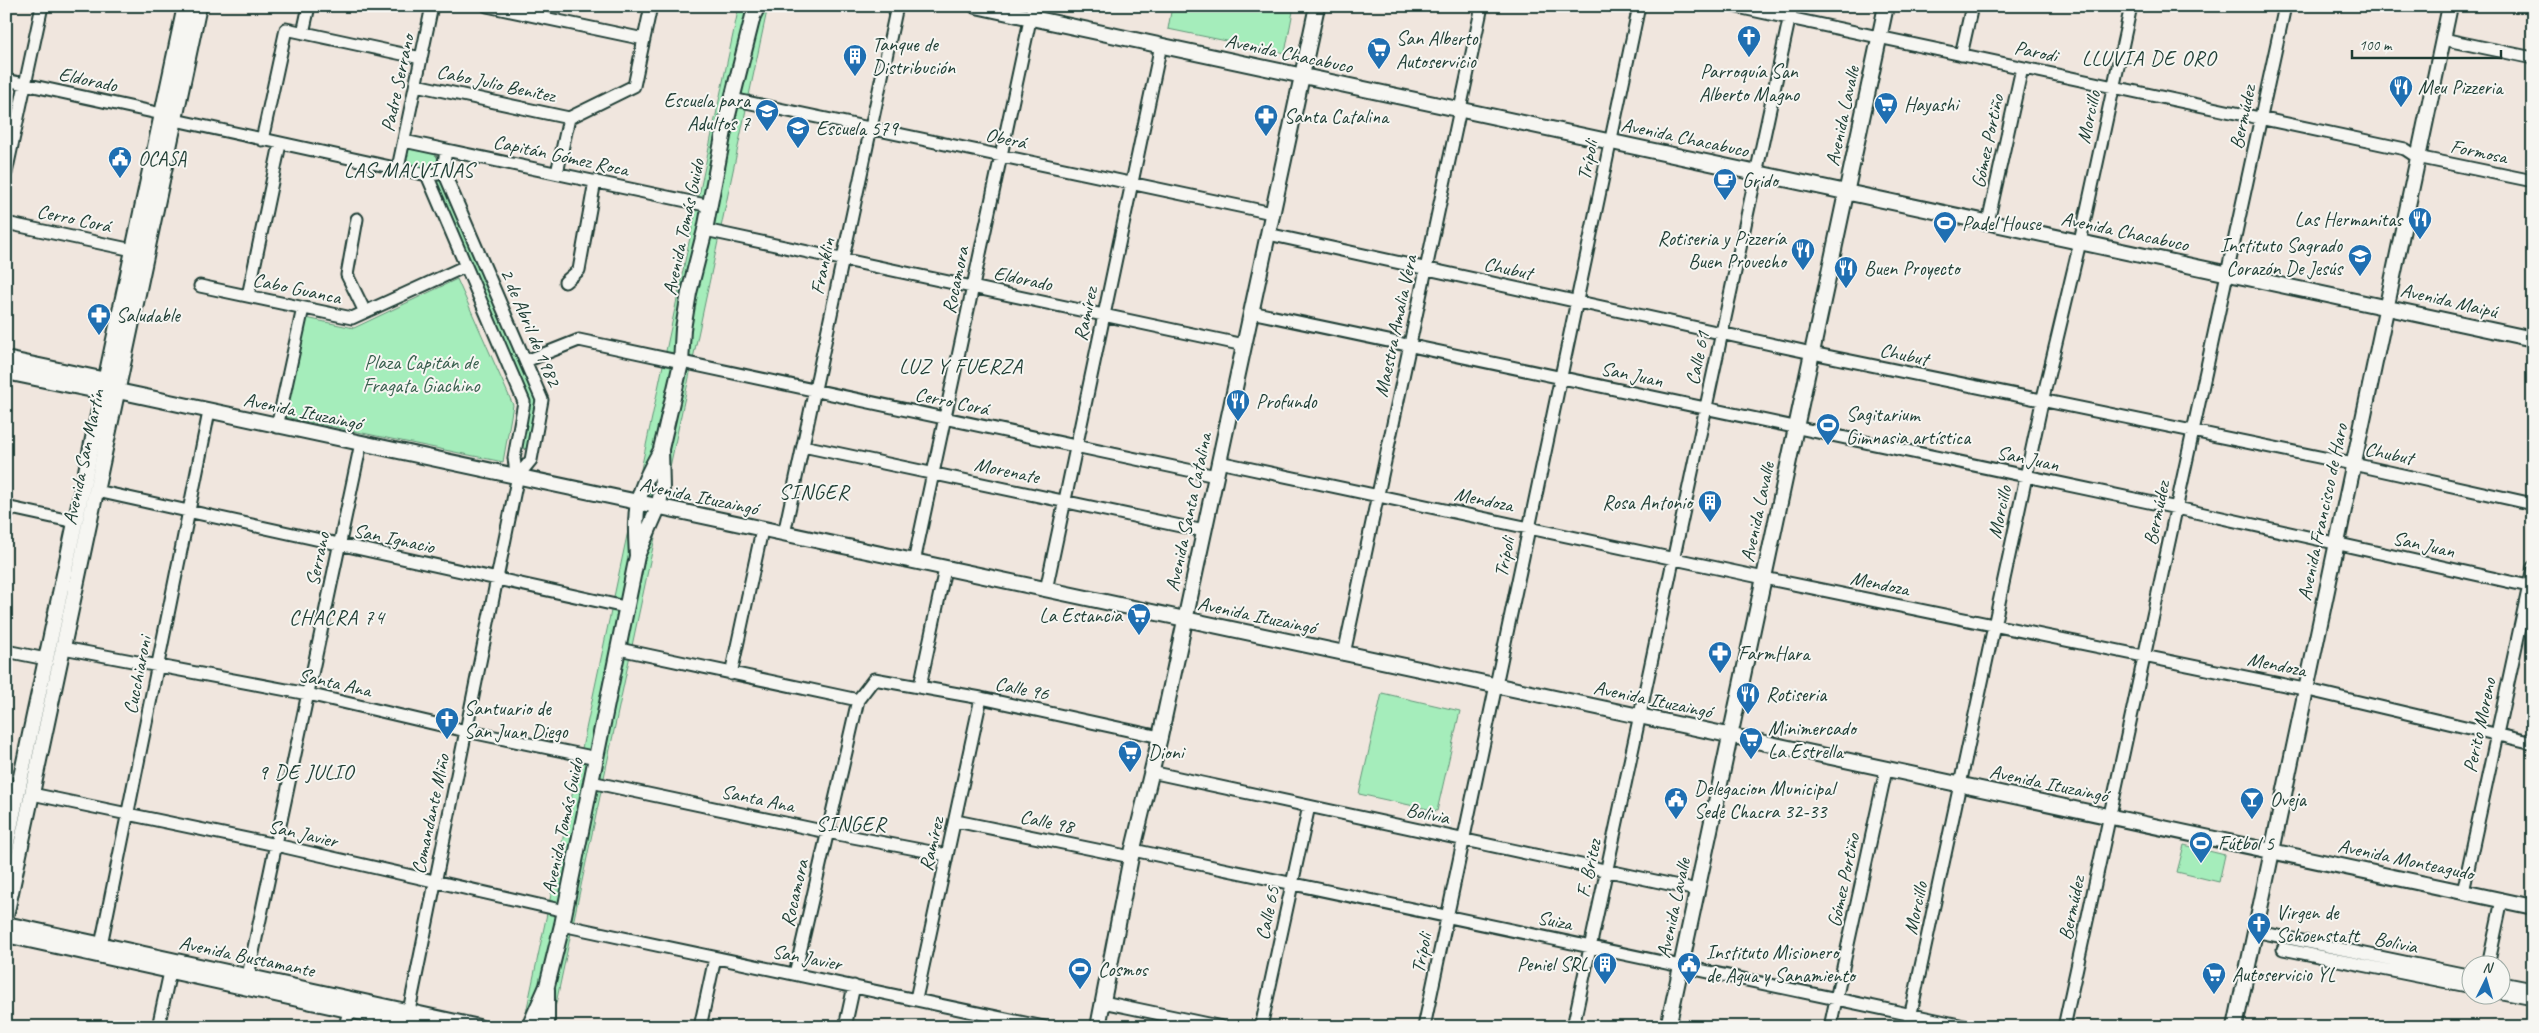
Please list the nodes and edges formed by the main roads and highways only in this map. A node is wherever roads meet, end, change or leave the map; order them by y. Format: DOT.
graph roads {
  1 [pos="185,6"];
  2 [pos="199,6"];
  3 [pos="976,6"];
  4 [pos="1317,6"];
  5 [pos="1886,6"];
  6 [pos="2450,6"];
  7 [pos="754,9"];
  8 [pos="1031,12"];
  9 [pos="1302,76"];
  10 [pos="1846,192"];
  11 [pos="2385,307"];
  12 [pos="2533,339"];
  13 [pos="6,359"];
  14 [pos="6,372"];
  15 [pos="104,386"];
  16 [pos="118,392"];
  17 [pos="661,449"];
  18 [pos="637,502"];
  19 [pos="658,508"];
  20 [pos="637,556"];
  21 [pos="1185,620"];
  22 [pos="1730,736"];
  23 [pos="12,791"];
  24 [pos="6,847"];
  25 [pos="2270,851"];
  26 [pos="2533,906"];
  27 [pos="6,916"];
  28 [pos="6,924"];
  29 [pos="6,935"];
  30 [pos="547,986"];
  31 [pos="426,1027"];
  32 [pos="479,1027"];
  33 [pos="529,1027"];
  34 [pos="547,1027"];
  35 [pos="1098,1027"];
  36 [pos="1668,1027"];
  37 [pos="2235,1027"];
  1 -- 15 [label="main road, Avenida San Martín"];
  2 -- 16 [label="main road, Avenida San Martín"];
  3 -- 8 [label="main road, Avenida Chacabuco"];
  4 -- 9 [label="main road, Avenida Santa Catalina"];
  5 -- 10 [label="main road, Avenida Lavalle"];
  6 -- 11 [label="main road, Avenida Francisco de Haro"];
  7 -- 17 [label="main road, Avenida Tomás Guido"];
  8 -- 9 [label="main road, Avenida Chacabuco"];
  9 -- 10 [label="main road, Avenida Chacabuco"];
  9 -- 21 [label="main road, Avenida Santa Catalina"];
  10 -- 11 [label="main road, Avenida Chacabuco"];
  10 -- 22 [label="main road, Avenida Lavalle"];
  11 -- 12 [label="main road, Avenida Maipú"];
  11 -- 25 [label="main road, Avenida Francisco de Haro"];
  13 -- 15 [label="main road"];
  14 -- 15 [label="main road"];
  15 -- 16 [label="main road"];
  15 -- 23 [label="main road, Avenida San Martín"];
  16 -- 18 [label="main road, Avenida Ituzaingó"];
  16 -- 27 [label="main road, Avenida San Martín"];
  17 -- 18 [label="main road, Avenida Tomás Guido"];
  17 -- 19 [label="main road, Avenida Tomás Guido"];
  18 -- 19 [label="main road, Avenida Ituzaingó"];
  18 -- 20 [label="main road, Avenida Tomás Guido"];
  19 -- 20 [label="main road, Avenida Tomás Guido"];
  19 -- 21 [label="main road, Avenida Ituzaingó"];
  20 -- 30 [label="main road, Avenida Tomás Guido"];
  21 -- 22 [label="main road, Avenida Ituzaingó"];
  21 -- 35 [label="main road, Avenida Santa Catalina"];
  22 -- 25 [label="main road, Avenida Ituzaingó"];
  22 -- 36 [label="main road, Avenida Lavalle"];
  23 -- 24 [label="main road, Avenida San Martín"];
  25 -- 26 [label="main road, Avenida Monteagudo"];
  25 -- 37 [label="main road, Avenida Francisco de Haro"];
  28 -- 32 [label="main road, Avenida Bustamante"];
  29 -- 31 [label="main road, Avenida Bustamante"];
  30 -- 33 [label="main road, Avenida Tomás Guido"];
  30 -- 34 [label="main road, Avenida Tomás Guido"];
}
